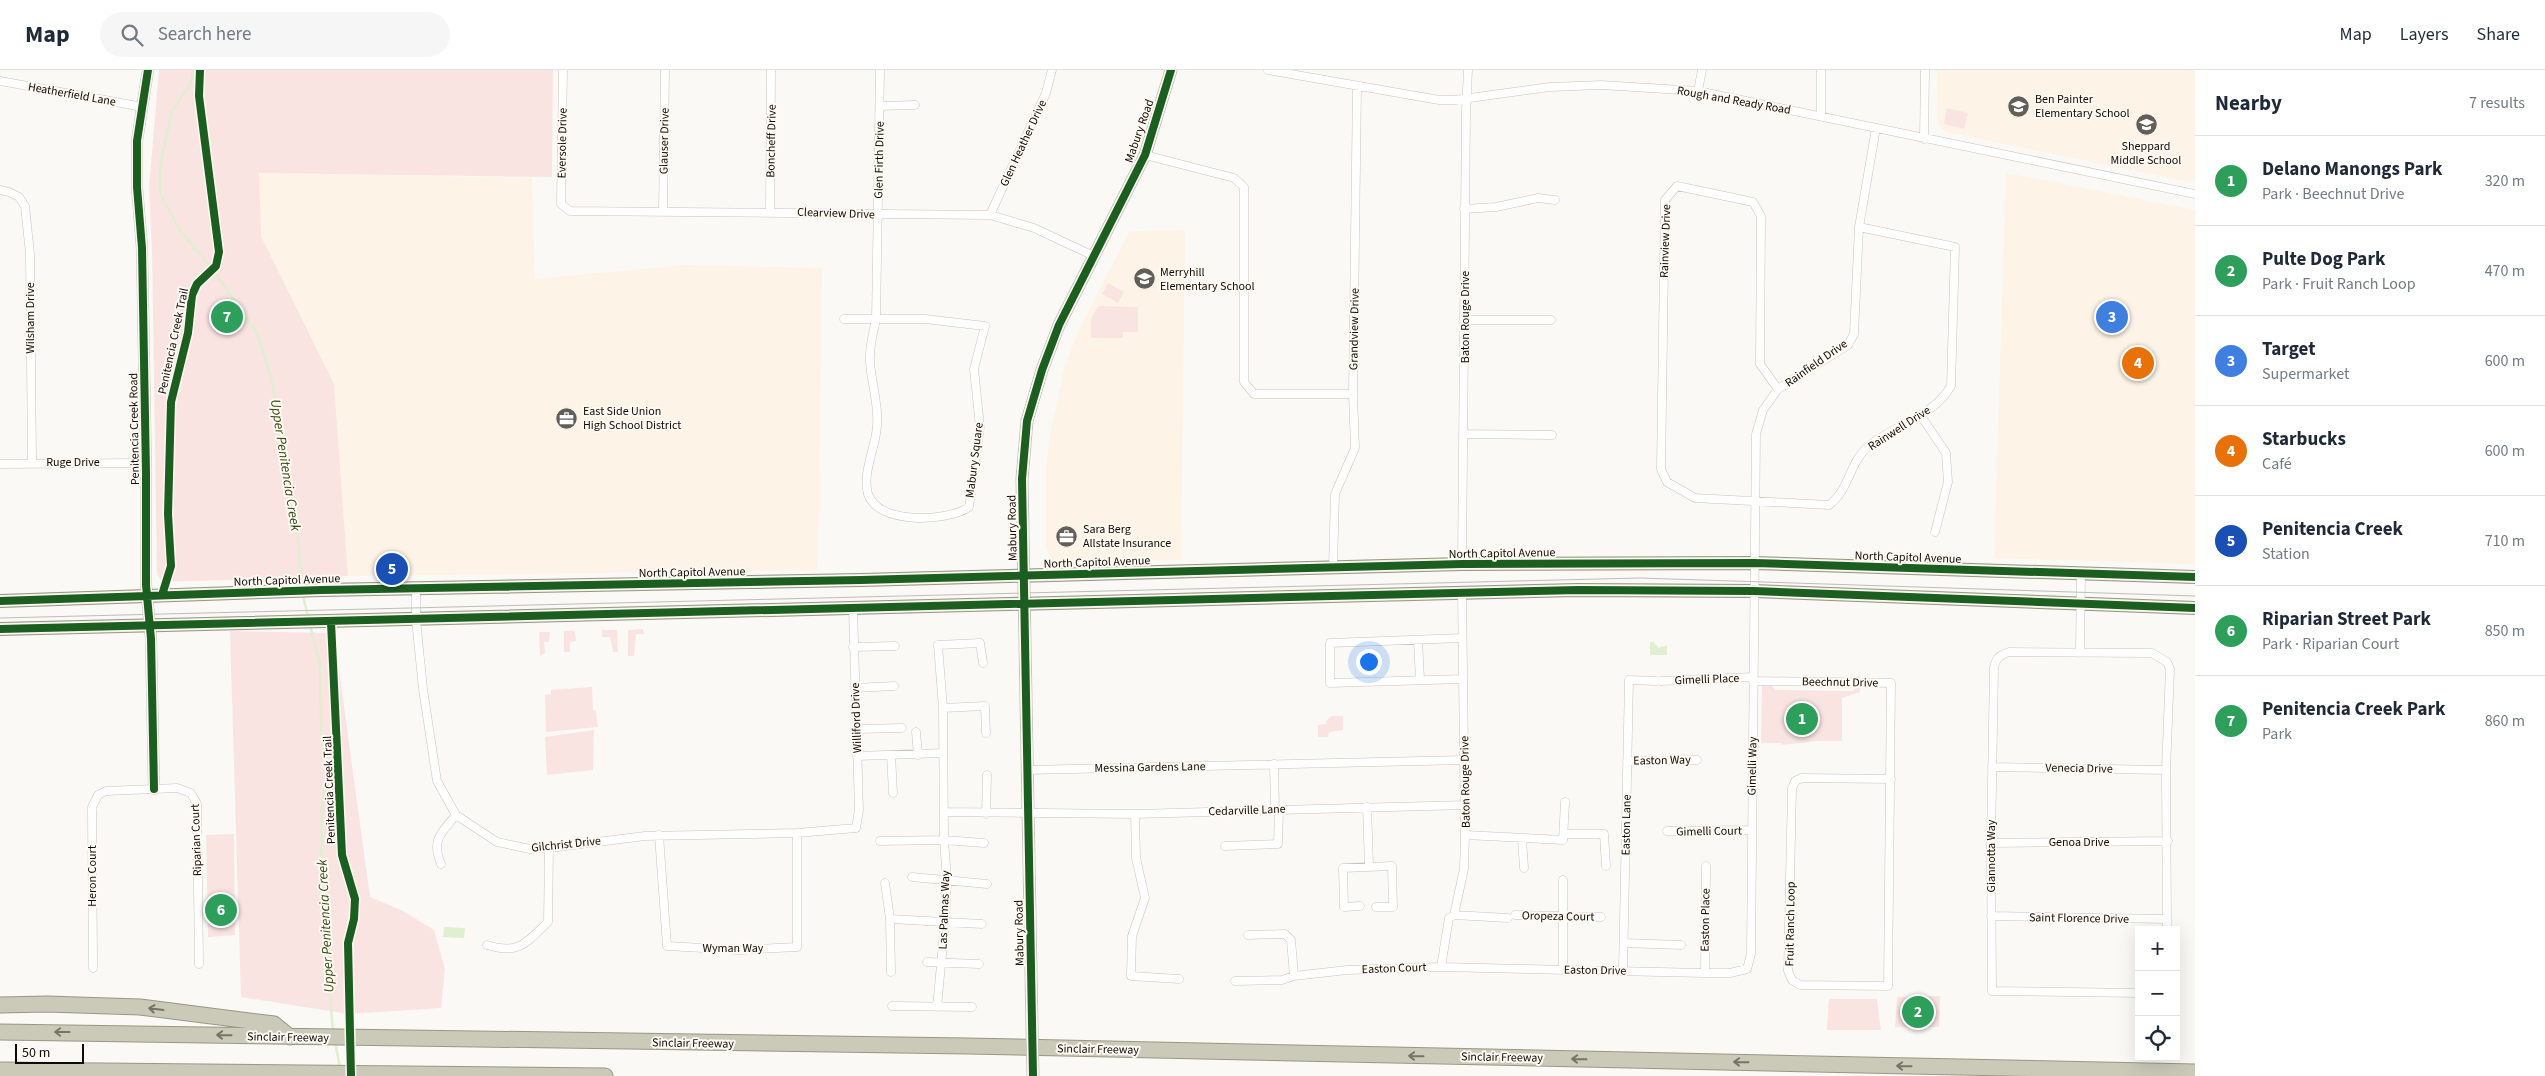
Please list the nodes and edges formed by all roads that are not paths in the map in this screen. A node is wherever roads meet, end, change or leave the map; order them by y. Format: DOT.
graph roads {
  1 [pos="148,70"];
  2 [pos="563,70"];
  3 [pos="665,70"];
  4 [pos="771,70"];
  5 [pos="880,70"];
  6 [pos="1052,70"];
  7 [pos="1171,70"];
  8 [pos="1268,70"];
  9 [pos="1468,70"];
  10 [pos="1702,70"];
  11 [pos="1821,70"];
  12 [pos="1925,70"];
  13 [pos="0,81"];
  14 [pos="1357,86"];
  15 [pos="1698,91"];
  16 [pos="1467,99"];
  17 [pos="915,104"];
  18 [pos="880,106"];
  19 [pos="143,107"];
  20 [pos="1821,115"];
  21 [pos="1876,128"];
  22 [pos="1924,139"];
  23 [pos="1144,155"];
  24 [pos="0,190"];
  25 [pos="2195,194"];
  26 [pos="1555,200"];
  27 [pos="1464,209"];
  28 [pos="570,211"];
  29 [pos="663,211"];
  30 [pos="770,211"];
  31 [pos="878,214"];
  32 [pos="990,215"];
  33 [pos="1859,228"];
  34 [pos="1094,256"];
  35 [pos="844,319"];
  36 [pos="876,320"];
  37 [pos="1466,320"];
  38 [pos="1551,320"];
  39 [pos="1778,389"];
  40 [pos="1353,394"];
  41 [pos="1921,416"];
  42 [pos="1463,434"];
  43 [pos="1552,435"];
  44 [pos="32,462"];
  45 [pos="146,463"];
  46 [pos="0,464"];
  47 [pos="1668,482"];
  48 [pos="1756,502"];
  49 [pos="1935,532"];
  50 [pos="1754,563"];
  51 [pos="1462,564"];
  52 [pos="1333,568"];
  53 [pos="2081,572"];
  54 [pos="1024,575"];
  55 [pos="2195,577"];
  56 [pos="416,589"];
  57 [pos="1754,591"];
  58 [pos="1462,593"];
  59 [pos="147,596"];
  60 [pos="0,601"];
  61 [pos="2081,603"];
  62 [pos="1024,605"];
  63 [pos="853,608"];
  64 [pos="2195,608"];
  65 [pos="416,620"];
  66 [pos="150,626"];
  67 [pos="0,629"];
  68 [pos="1462,638"];
  69 [pos="1418,640"];
  70 [pos="895,646"];
  71 [pos="853,648"];
  72 [pos="2080,653"];
  73 [pos="983,663"];
  74 [pos="1463,679"];
  75 [pos="1753,679"];
  76 [pos="1420,680"];
  77 [pos="1629,680"];
  78 [pos="894,686"];
  79 [pos="855,688"];
  80 [pos="944,708"];
  81 [pos="902,728"];
  82 [pos="856,729"];
  83 [pos="916,732"];
  84 [pos="986,733"];
  85 [pos="942,754"];
  86 [pos="918,755"];
  87 [pos="857,756"];
  88 [pos="891,756"];
  89 [pos="1465,760"];
  90 [pos="1697,760"];
  91 [pos="1627,761"];
  92 [pos="1274,764"];
  93 [pos="1992,767"];
  94 [pos="1027,770"];
  95 [pos="2166,770"];
  96 [pos="987,775"];
  97 [pos="1891,779"];
  98 [pos="154,789"];
  99 [pos="893,793"];
  100 [pos="1565,802"];
  101 [pos="1466,805"];
  102 [pos="1367,807"];
  103 [pos="1277,810"];
  104 [pos="945,812"];
  105 [pos="986,814"];
  106 [pos="1028,814"];
  107 [pos="1135,814"];
  108 [pos="456,815"];
  109 [pos="856,828"];
  110 [pos="1752,830"];
  111 [pos="1666,832"];
  112 [pos="797,833"];
  113 [pos="1564,834"];
  114 [pos="659,835"];
  115 [pos="1465,835"];
  116 [pos="1522,839"];
  117 [pos="944,840"];
  118 [pos="2168,841"];
  119 [pos="880,842"];
  120 [pos="1991,842"];
  121 [pos="984,843"];
  122 [pos="1225,846"];
  123 [pos="550,848"];
  124 [pos="441,864"];
  125 [pos="1606,866"];
  126 [pos="1706,866"];
  127 [pos="1369,867"];
  128 [pos="1524,868"];
  129 [pos="912,877"];
  130 [pos="946,880"];
  131 [pos="1563,880"];
  132 [pos="885,883"];
  133 [pos="987,884"];
  134 [pos="1360,906"];
  135 [pos="1376,907"];
  136 [pos="1454,915"];
  137 [pos="1562,916"];
  138 [pos="1991,916"];
  139 [pos="1601,917"];
  140 [pos="890,919"];
  141 [pos="2167,920"];
  142 [pos="945,922"];
  143 [pos="982,924"];
  144 [pos="2167,926"];
  145 [pos="1248,935"];
  146 [pos="1624,943"];
  147 [pos="1681,944"];
  148 [pos="487,945"];
  149 [pos="928,962"];
  150 [pos="941,963"];
  151 [pos="199,964"];
  152 [pos="979,964"];
  153 [pos="1441,967"];
  154 [pos="93,968"];
  155 [pos="1747,969"];
  156 [pos="1563,970"];
  157 [pos="1623,970"];
  158 [pos="891,972"];
  159 [pos="1705,973"];
  160 [pos="1294,976"];
  161 [pos="1179,979"];
  162 [pos="1235,981"];
  163 [pos="2135,993"];
  164 [pos="0,1005"];
  165 [pos="892,1006"];
  166 [pos="936,1007"];
  167 [pos="972,1007"];
  168 [pos="0,1032"];
  169 [pos="297,1037"];
  170 [pos="2195,1062"];
  171 [pos="1952,1067"];
  172 [pos="0,1070"];
  173 [pos="2195,1072"];
  174 [pos="30,1074"];
  175 [pos="605,1076"];
  176 [pos="1033,1076"];
  1 -- 19 [label="street, Penitencia Creek Road"];
  2 -- 28 [label="street, Eversole Drive"];
  3 -- 29 [label="street, Glauser Drive"];
  4 -- 30 [label="street, Boncheff Drive"];
  5 -- 18 [label="street, Glen Firth Drive"];
  6 -- 32 [label="street, Glen Heather Drive"];
  7 -- 23 [label="main road, Mabury Road"];
  8 -- 14 [label="street, Rough and Ready Road"];
  9 -- 16 [label="street, Baton Rouge Drive"];
  10 -- 15 [label="street"];
  11 -- 20 [label="street"];
  12 -- 22 [label="street"];
  13 -- 19 [label="street, Heatherfield Lane"];
  14 -- 16 [label="street, Rough and Ready Road"];
  14 -- 40 [label="street, Grandview Drive"];
  15 -- 16 [label="street, Rough and Ready Road"];
  15 -- 20 [label="street, Rough and Ready Road"];
  16 -- 27 [label="street, Baton Rouge Drive"];
  17 -- 18 [label="street, Glen Firth Drive"];
  18 -- 31 [label="street, Glen Firth Drive"];
  19 -- 45 [label="street, Penitencia Creek Road"];
  20 -- 21 [label="street, Rough and Ready Road"];
  21 -- 22 [label="street, Rough and Ready Road"];
  21 -- 33 [label="street, Rainfield Drive"];
  22 -- 25 [label="street, Rough and Ready Road"];
  23 -- 34 [label="main road, Mabury Road"];
  23 -- 40 [label="street"];
  24 -- 44 [label="street, Wilsham Drive"];
  26 -- 27 [label="street"];
  27 -- 37 [label="street, Baton Rouge Drive"];
  28 -- 29 [label="street, Clearview Drive"];
  29 -- 30 [label="street, Clearview Drive"];
  30 -- 31 [label="street, Clearview Drive"];
  31 -- 32 [label="street, Clearview Drive"];
  31 -- 36 [label="street, Mabury Square"];
  32 -- 34 [label="street, Clearview Drive"];
  33 -- 39 [label="street, Rainfield Drive"];
  33 -- 41 [label="street, Rainwell Drive"];
  34 -- 54 [label="main road, Mabury Road"];
  35 -- 36 [label="street, Mabury Square"];
  36 -- 36 [label="street, Mabury Square"];
  37 -- 38 [label="street"];
  37 -- 42 [label="street, Baton Rouge Drive"];
  39 -- 47 [label="street, Rainview Drive"];
  39 -- 48 [label="street, Rainfield Drive"];
  40 -- 52 [label="street, Grandview Drive"];
  41 -- 48 [label="street, Rainwell Drive"];
  41 -- 49 [label="street"];
  42 -- 43 [label="street"];
  42 -- 51 [label="street, Baton Rouge Drive"];
  44 -- 45 [label="street, Ruge Drive"];
  44 -- 46 [label="street, Ruge Drive"];
  45 -- 59 [label="street, Penitencia Creek Road"];
  47 -- 48 [label="street, Rainwell Drive"];
  48 -- 50 [label="street, Rainfield Drive"];
  50 -- 51 [label="main road, North Capitol Avenue"];
  50 -- 53 [label="main road, North Capitol Avenue"];
  50 -- 57 [label="street, Gimelli Way"];
  51 -- 52 [label="main road, North Capitol Avenue"];
  52 -- 54 [label="main road, North Capitol Avenue"];
  53 -- 55 [label="main road, North Capitol Avenue"];
  53 -- 61 [label="street"];
  54 -- 56 [label="main road, North Capitol Avenue"];
  54 -- 62 [label="main road, Mabury Road"];
  56 -- 59 [label="main road, North Capitol Avenue"];
  56 -- 65 [label="street, Gilchrist Drive"];
  57 -- 58 [label="main road"];
  57 -- 61 [label="main road"];
  57 -- 75 [label="street, Gimelli Way"];
  58 -- 62 [label="main road"];
  58 -- 68 [label="street, Baton Rouge Drive"];
  59 -- 60 [label="main road, North Capitol Avenue"];
  59 -- 66 [label="street, Penitencia Creek Road"];
  61 -- 64 [label="main road"];
  61 -- 72 [label="street"];
  62 -- 63 [label="main road"];
  62 -- 94 [label="main road, Mabury Road"];
  63 -- 65 [label="main road"];
  63 -- 71 [label="street, Williford Drive"];
  65 -- 66 [label="main road"];
  65 -- 108 [label="street, Gilchrist Drive"];
  66 -- 67 [label="main road"];
  66 -- 98 [label="street, Penitencia Creek Road"];
  68 -- 69 [label="street"];
  68 -- 74 [label="street, Baton Rouge Drive"];
  69 -- 76 [label="street"];
  69 -- 76 [label="street"];
  70 -- 71 [label="street"];
  71 -- 79 [label="street, Williford Drive"];
  72 -- 93 [label="street, Giannotta Way"];
  72 -- 95 [label="street, Giannotta Way"];
  73 -- 80 [label="street, Las Palmas Way"];
  74 -- 76 [label="street"];
  74 -- 89 [label="street, Baton Rouge Drive"];
  75 -- 77 [label="street, Gimelli Place"];
  75 -- 97 [label="street, Beechnut Drive"];
  75 -- 110 [label="street, Gimelli Way"];
  77 -- 91 [label="street, Easton Lane"];
  78 -- 79 [label="street"];
  79 -- 82 [label="street, Williford Drive"];
  80 -- 84 [label="street"];
  80 -- 85 [label="street, Las Palmas Way"];
  81 -- 82 [label="street"];
  82 -- 87 [label="street, Williford Drive"];
  83 -- 86 [label="street"];
  85 -- 86 [label="street"];
  85 -- 104 [label="street, Las Palmas Way"];
  86 -- 88 [label="street"];
  87 -- 88 [label="street"];
  87 -- 109 [label="street, Williford Drive"];
  88 -- 99 [label="street"];
  89 -- 92 [label="street, Messina Gardens Lane"];
  89 -- 101 [label="street, Baton Rouge Drive"];
  90 -- 91 [label="street, Easton Way"];
  91 -- 146 [label="street, Easton Lane"];
  92 -- 94 [label="street, Messina Gardens Lane"];
  92 -- 103 [label="street"];
  93 -- 95 [label="street, Venecia Drive"];
  93 -- 120 [label="street, Giannotta Way"];
  94 -- 106 [label="main road, Mabury Road"];
  95 -- 118 [label="street, Giannotta Way"];
  96 -- 105 [label="street"];
  97 -- 97 [label="street, Fruit Ranch Loop"];
  98 -- 151 [label="street, Riparian Court"];
  98 -- 154 [label="street, Heron Court"];
  100 -- 113 [label="street"];
  101 -- 102 [label="street, Cedarville Lane"];
  101 -- 115 [label="street, Baton Rouge Drive"];
  102 -- 103 [label="street, Cedarville Lane"];
  102 -- 127 [label="street"];
  103 -- 107 [label="street, Cedarville Lane"];
  103 -- 122 [label="street"];
  104 -- 105 [label="street"];
  104 -- 117 [label="street, Las Palmas Way"];
  105 -- 106 [label="street"];
  106 -- 107 [label="street, Cedarville Lane"];
  106 -- 176 [label="main road, Mabury Road, bridge"];
  107 -- 161 [label="street"];
  108 -- 123 [label="street, Gilchrist Drive"];
  108 -- 124 [label="street"];
  109 -- 112 [label="street, Gilchrist Drive"];
  110 -- 111 [label="street, Gimelli Court"];
  110 -- 155 [label="street, Gimelli Way"];
  112 -- 114 [label="street, Gilchrist Drive"];
  112 -- 114 [label="street, Wyman Way"];
  113 -- 116 [label="street"];
  113 -- 125 [label="street"];
  114 -- 123 [label="street, Gilchrist Drive"];
  115 -- 116 [label="street"];
  115 -- 136 [label="street, Baton Rouge Drive"];
  116 -- 128 [label="street"];
  117 -- 119 [label="street"];
  117 -- 121 [label="street"];
  117 -- 130 [label="street, Las Palmas Way"];
  118 -- 120 [label="street, Genoa Drive"];
  118 -- 141 [label="street, Giannotta Way"];
  120 -- 138 [label="street, Giannotta Way"];
  123 -- 148 [label="street"];
  126 -- 159 [label="street, Easton Place"];
  127 -- 134 [label="street"];
  127 -- 135 [label="street"];
  129 -- 130 [label="street"];
  130 -- 133 [label="street"];
  130 -- 142 [label="street, Las Palmas Way"];
  131 -- 137 [label="street"];
  132 -- 140 [label="street"];
  136 -- 137 [label="street, Oropeza Court"];
  136 -- 153 [label="street, Baton Rouge Drive"];
  137 -- 139 [label="street, Oropeza Court"];
  137 -- 156 [label="street"];
  138 -- 141 [label="street, Saint Florence Drive"];
  138 -- 163 [label="street, Giannotta Way"];
  140 -- 142 [label="street"];
  140 -- 158 [label="street"];
  141 -- 144 [label="street, Giannotta Way"];
  142 -- 143 [label="street"];
  142 -- 150 [label="street, Las Palmas Way"];
  145 -- 160 [label="street"];
  146 -- 147 [label="street"];
  146 -- 157 [label="street, Easton Lane"];
  149 -- 150 [label="street"];
  150 -- 152 [label="street"];
  150 -- 166 [label="street, Las Palmas Way"];
  153 -- 156 [label="street, Easton Drive"];
  153 -- 160 [label="street, Easton Court"];
  155 -- 159 [label="street, Easton Drive"];
  156 -- 157 [label="street, Easton Drive"];
  157 -- 159 [label="street, Easton Drive"];
  160 -- 162 [label="street, Easton Court"];
  169 -- 164 [label="highway, one-way"];
  165 -- 166 [label="street"];
  166 -- 167 [label="street"];
  169 -- 168 [label="highway, Sinclair Freeway, one-way"];
  171 -- 169 [label="highway, Sinclair Freeway, one-way"];
  170 -- 171 [label="highway"];
  171 -- 173 [label="highway, Sinclair Freeway"];
  172 -- 174 [label="highway"];
  174 -- 175 [label="highway"];
}
